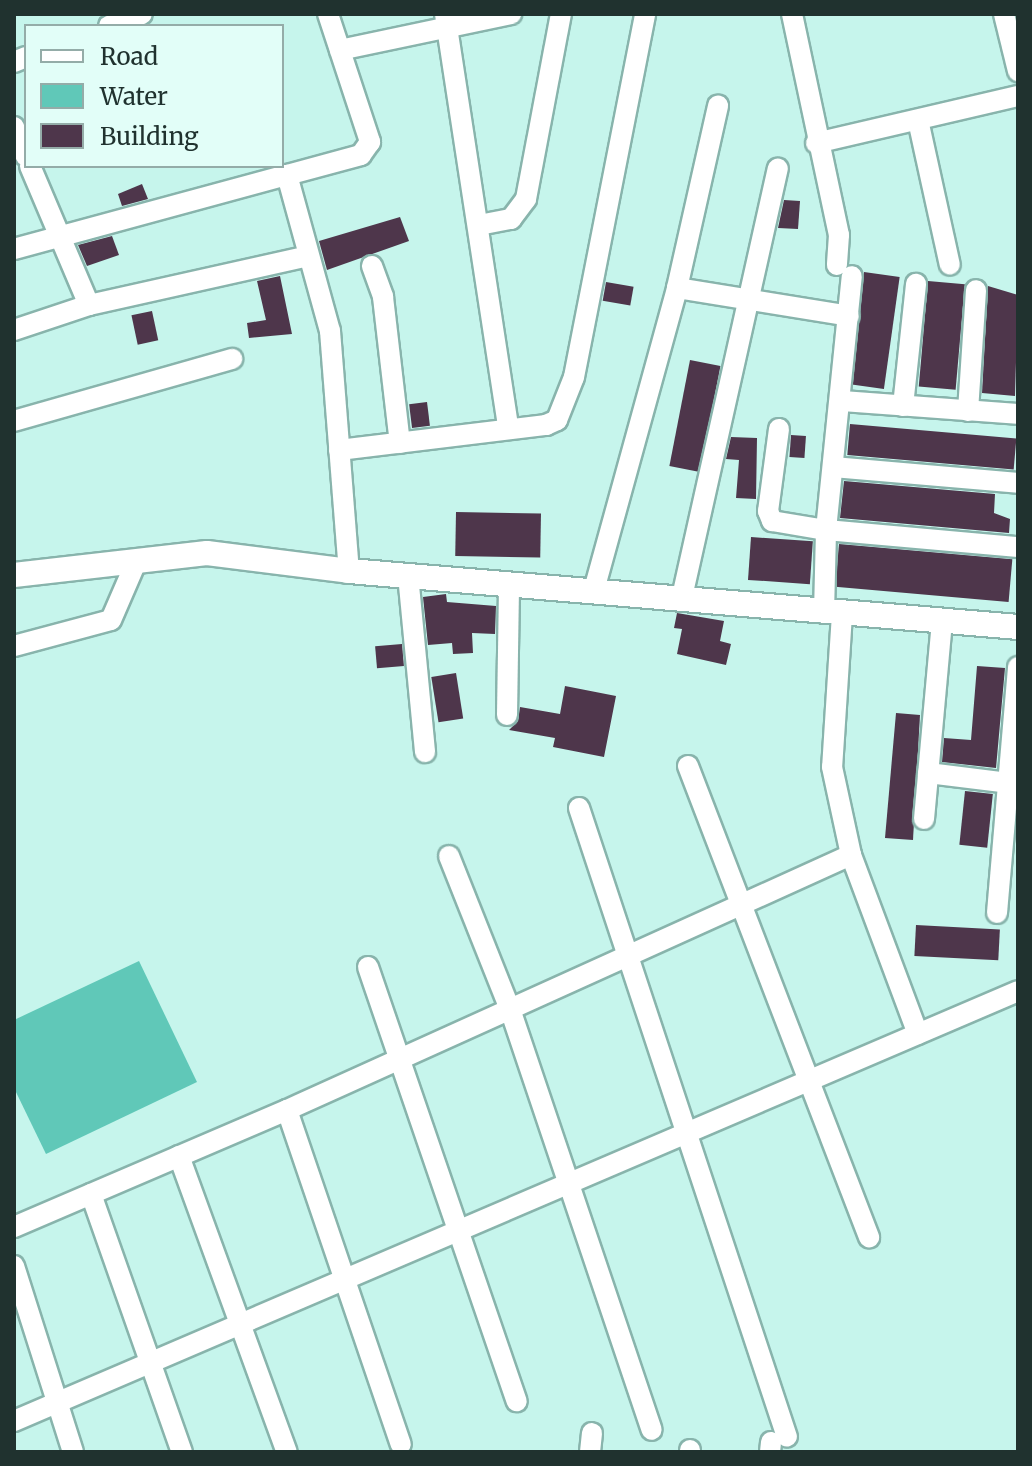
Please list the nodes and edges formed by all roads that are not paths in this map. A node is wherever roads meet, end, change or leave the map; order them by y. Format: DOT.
graph roads {
  1 [pos="142,14"];
  2 [pos="328,14"];
  3 [pos="511,14"];
  4 [pos="561,14"];
  5 [pos="645,14"];
  6 [pos="792,14"];
  7 [pos="1004,14"];
  8 [pos="474,18"];
  9 [pos="448,20"];
  10 [pos="114,24"];
  11 [pos="340,50"];
  12 [pos="1018,71"];
  13 [pos="1018,96"];
  14 [pos="718,106"];
  15 [pos="918,120"];
  16 [pos="14,127"];
  17 [pos="816,143"];
  18 [pos="24,153"];
  19 [pos="31,168"];
  20 [pos="778,169"];
  21 [pos="287,175"];
  22 [pos="479,225"];
  23 [pos="60,237"];
  24 [pos="14,249"];
  25 [pos="309,256"];
  26 [pos="950,265"];
  27 [pos="372,266"];
  28 [pos="916,284"];
  29 [pos="677,288"];
  30 [pos="976,290"];
  31 [pos="748,300"];
  32 [pos="89,305"];
  33 [pos="849,316"];
  34 [pos="14,330"];
  35 [pos="232,359"];
  36 [pos="842,401"];
  37 [pos="903,406"];
  38 [pos="968,411"];
  39 [pos="1018,414"];
  40 [pos="14,421"];
  41 [pos="508,428"];
  42 [pos="779,429"];
  43 [pos="400,443"];
  44 [pos="339,450"];
  45 [pos="833,467"];
  46 [pos="1018,483"];
  47 [pos="826,530"];
  48 [pos="1018,547"];
  49 [pos="137,560"];
  50 [pos="349,571"];
  51 [pos="14,575"];
  52 [pos="408,575"];
  53 [pos="509,583"];
  54 [pos="594,590"];
  55 [pos="682,597"];
  56 [pos="833,614"];
  57 [pos="942,620"];
  58 [pos="1018,627"];
  59 [pos="14,646"];
  60 [pos="1018,667"];
  61 [pos="1016,701"];
  62 [pos="507,715"];
  63 [pos="1015,744"];
  64 [pos="425,752"];
  65 [pos="688,766"];
  66 [pos="928,773"];
  67 [pos="1013,784"];
  68 [pos="579,808"];
  69 [pos="924,819"];
  70 [pos="851,855"];
  71 [pos="449,856"];
  72 [pos="740,903"];
  73 [pos="997,913"];
  74 [pos="625,954"];
  75 [pos="368,967"];
  76 [pos="1018,991"];
  77 [pos="510,1009"];
  78 [pos="918,1034"];
  79 [pos="397,1057"];
  80 [pos="809,1082"];
  81 [pos="287,1110"];
  82 [pos="688,1131"];
  83 [pos="179,1156"];
  84 [pos="568,1184"];
  85 [pos="91,1194"];
  86 [pos="14,1227"];
  87 [pos="459,1230"];
  88 [pos="869,1237"];
  89 [pos="14,1266"];
  90 [pos="344,1279"];
  91 [pos="240,1323"];
  92 [pos="150,1363"];
  93 [pos="517,1401"];
  94 [pos="59,1404"];
  95 [pos="14,1421"];
  96 [pos="652,1430"];
  97 [pos="401,1444"];
  98 [pos="776,1444"];
  99 [pos="73,1452"];
  100 [pos="182,1452"];
  101 [pos="287,1452"];
  1 -- 10 [label="street"];
  2 -- 11 [label="street"];
  3 -- 8 [label="street"];
  4 -- 22 [label="street"];
  5 -- 41 [label="street"];
  6 -- 17 [label="street"];
  7 -- 12 [label="street"];
  8 -- 9 [label="street"];
  9 -- 11 [label="street"];
  9 -- 22 [label="street"];
  11 -- 21 [label="street"];
  13 -- 15 [label="street"];
  14 -- 29 [label="street"];
  15 -- 17 [label="street"];
  15 -- 26 [label="street"];
  16 -- 18 [label="street"];
  17 -- 33 [label="street"];
  19 -- 23 [label="street"];
  20 -- 31 [label="street"];
  21 -- 23 [label="street"];
  21 -- 25 [label="street"];
  22 -- 41 [label="street"];
  23 -- 24 [label="street"];
  23 -- 32 [label="street"];
  25 -- 32 [label="street"];
  25 -- 44 [label="street"];
  27 -- 43 [label="street"];
  28 -- 37 [label="street"];
  29 -- 31 [label="street"];
  29 -- 54 [label="street"];
  30 -- 38 [label="street"];
  31 -- 33 [label="street"];
  31 -- 55 [label="street"];
  32 -- 34 [label="street"];
  33 -- 36 [label="street"];
  35 -- 40 [label="street"];
  36 -- 37 [label="street"];
  36 -- 45 [label="street"];
  37 -- 38 [label="street"];
  38 -- 39 [label="street"];
  41 -- 43 [label="street"];
  42 -- 47 [label="street"];
  43 -- 44 [label="street"];
  44 -- 50 [label="street"];
  45 -- 46 [label="street"];
  45 -- 47 [label="street"];
  47 -- 48 [label="street"];
  47 -- 56 [label="street"];
  49 -- 50 [label="street"];
  49 -- 51 [label="street"];
  49 -- 59 [label="street"];
  50 -- 52 [label="street"];
  52 -- 53 [label="street"];
  52 -- 64 [label="street"];
  53 -- 54 [label="street"];
  53 -- 62 [label="street"];
  54 -- 55 [label="street"];
  55 -- 56 [label="street"];
  56 -- 57 [label="street"];
  56 -- 70 [label="street"];
  57 -- 58 [label="street"];
  57 -- 66 [label="street"];
  60 -- 61 [label="street"];
  61 -- 63 [label="street"];
  63 -- 67 [label="street"];
  65 -- 72 [label="street"];
  66 -- 67 [label="street"];
  66 -- 69 [label="street"];
  67 -- 73 [label="street"];
  68 -- 74 [label="street"];
  70 -- 72 [label="street"];
  70 -- 78 [label="street"];
  71 -- 77 [label="street"];
  72 -- 74 [label="street"];
  72 -- 80 [label="street"];
  74 -- 77 [label="street"];
  74 -- 82 [label="street"];
  75 -- 79 [label="street"];
  76 -- 78 [label="street"];
  77 -- 79 [label="street"];
  77 -- 84 [label="street"];
  78 -- 80 [label="street"];
  79 -- 81 [label="street"];
  79 -- 87 [label="street"];
  80 -- 82 [label="street"];
  80 -- 88 [label="street"];
  81 -- 83 [label="street"];
  81 -- 90 [label="street"];
  82 -- 84 [label="street"];
  82 -- 98 [label="street"];
  83 -- 85 [label="street"];
  83 -- 91 [label="street"];
  84 -- 87 [label="street"];
  84 -- 96 [label="street"];
  85 -- 86 [label="street"];
  85 -- 92 [label="street"];
  87 -- 90 [label="street"];
  87 -- 93 [label="street"];
  89 -- 94 [label="street"];
  90 -- 91 [label="street"];
  90 -- 97 [label="street"];
  91 -- 92 [label="street"];
  91 -- 101 [label="street"];
  92 -- 94 [label="street"];
  92 -- 100 [label="street"];
  94 -- 95 [label="street"];
  94 -- 99 [label="street"];
}
